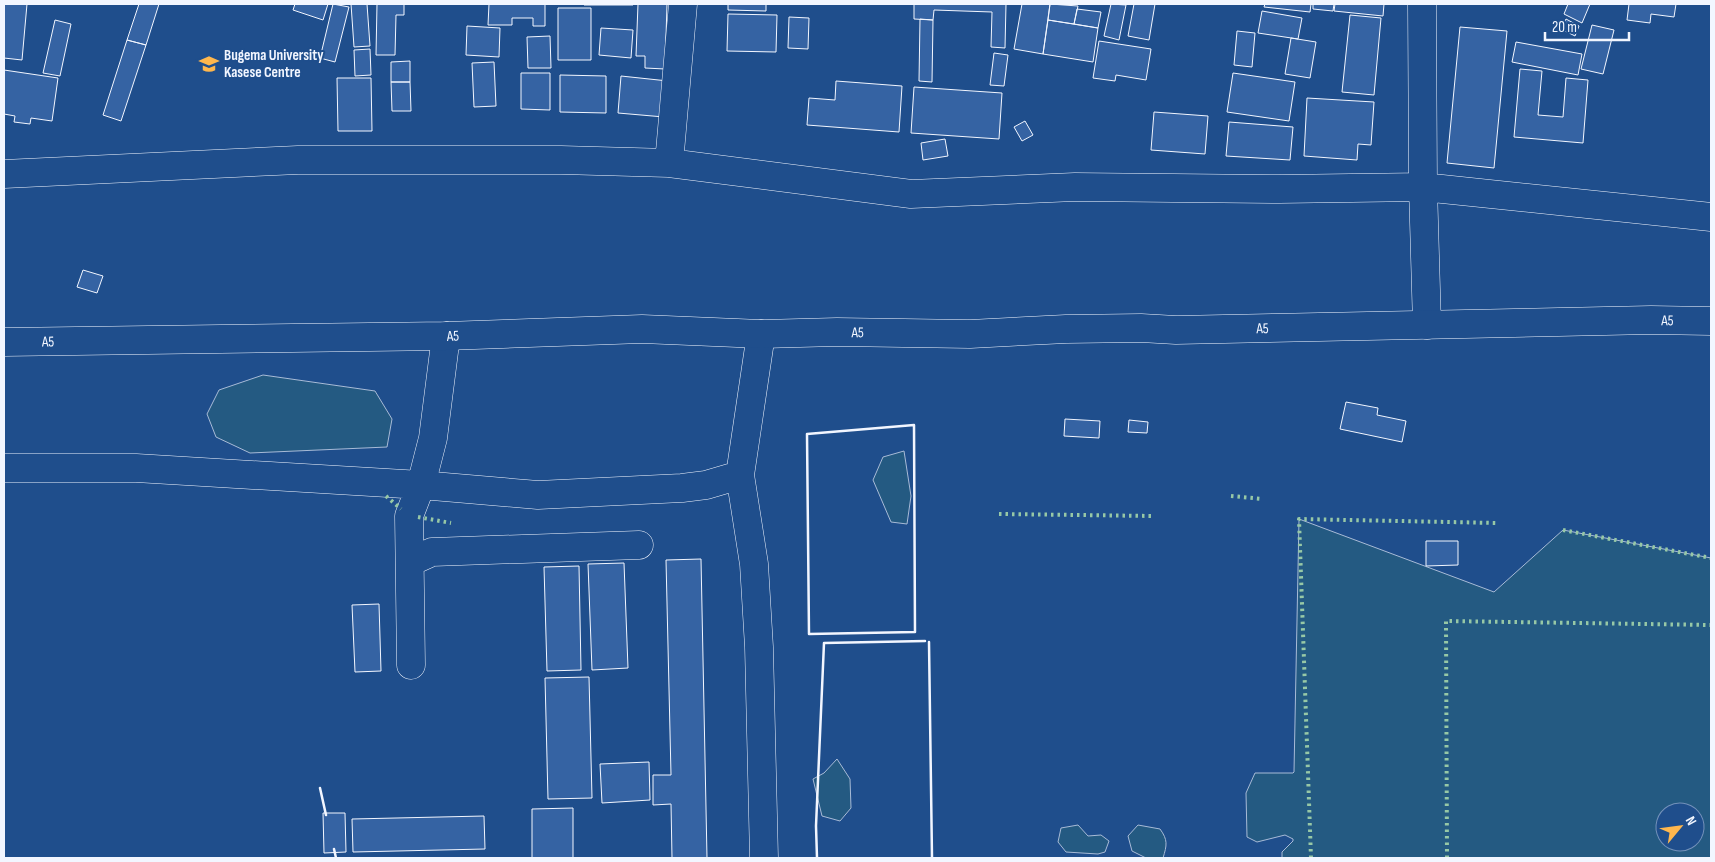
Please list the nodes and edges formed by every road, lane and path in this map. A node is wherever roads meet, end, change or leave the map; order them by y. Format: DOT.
graph roads {
  1 [pos="683,4"];
  2 [pos="1422,4"];
  3 [pos="669,163"];
  4 [pos="4,174"];
  5 [pos="1422,187"];
  6 [pos="1711,216"];
  7 [pos="1711,321"];
  8 [pos="1427,325"];
  9 [pos="761,334"];
  10 [pos="446,336"];
  11 [pos="4,342"];
  12 [pos="4,468"];
  13 [pos="740,475"];
  14 [pos="421,485"];
  15 [pos="639,545"];
  16 [pos="410,562"];
  17 [pos="411,665"];
  18 [pos="764,858"];
  1 -- 3 [label="main road"];
  2 -- 5 [label="main road"];
  3 -- 4 [label="main road"];
  3 -- 5 [label="main road"];
  5 -- 6 [label="main road"];
  5 -- 8 [label="main road"];
  7 -- 8 [label="main road, A5 / A5"];
  8 -- 9 [label="main road, A5 / A5"];
  9 -- 10 [label="main road, A5 / A5"];
  9 -- 13 [label="main road"];
  10 -- 11 [label="main road, A5 / A5"];
  10 -- 14 [label="main road"];
  12 -- 14 [label="main road"];
  13 -- 14 [label="main road"];
  13 -- 18 [label="main road"];
  14 -- 16 [label="main road"];
  15 -- 16 [label="main road"];
  16 -- 17 [label="main road"];
}
